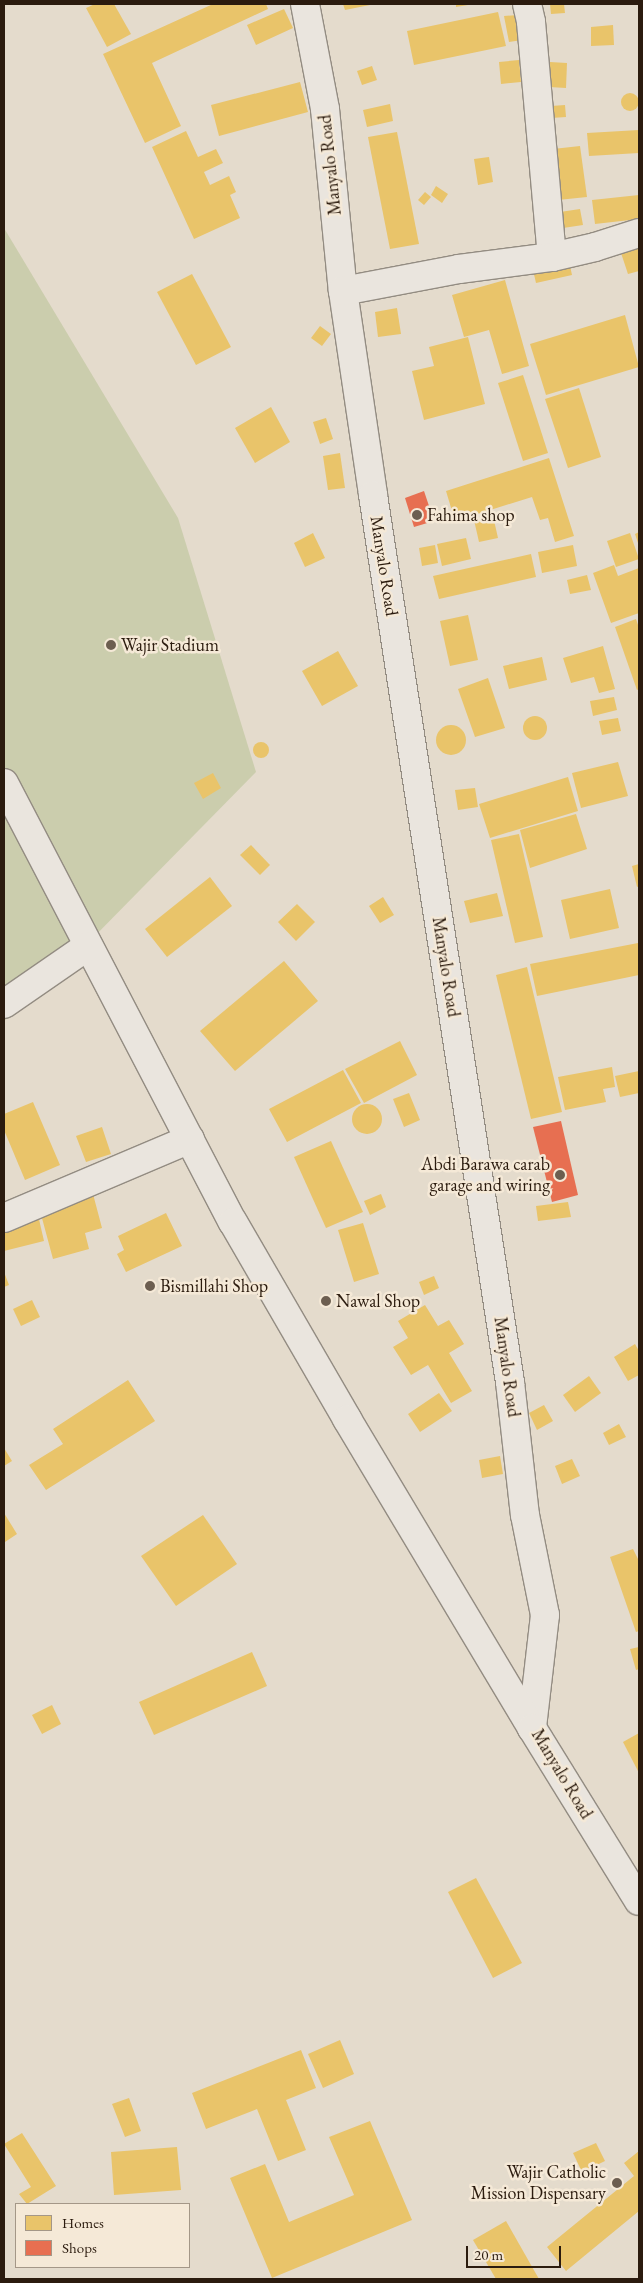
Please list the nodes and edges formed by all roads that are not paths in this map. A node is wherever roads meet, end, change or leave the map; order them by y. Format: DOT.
graph roads {
  1 [pos="305,4"];
  2 [pos="527,4"];
  3 [pos="639,233"];
  4 [pos="552,256"];
  5 [pos="343,292"];
  6 [pos="4,783"];
  7 [pos="88,946"];
  8 [pos="4,1004"];
  9 [pos="190,1139"];
  10 [pos="4,1218"];
  11 [pos="532,1728"];
  12 [pos="639,1901"];
  1 -- 5 [label="street, Manyalo Road"];
  2 -- 4 [label="street"];
  3 -- 4 [label="street"];
  4 -- 5 [label="street"];
  5 -- 11 [label="street, Manyalo Road"];
  6 -- 7 [label="street"];
  7 -- 8 [label="street"];
  7 -- 9 [label="street"];
  9 -- 10 [label="street"];
  9 -- 11 [label="street"];
  11 -- 12 [label="street, Manyalo Road"];
}
